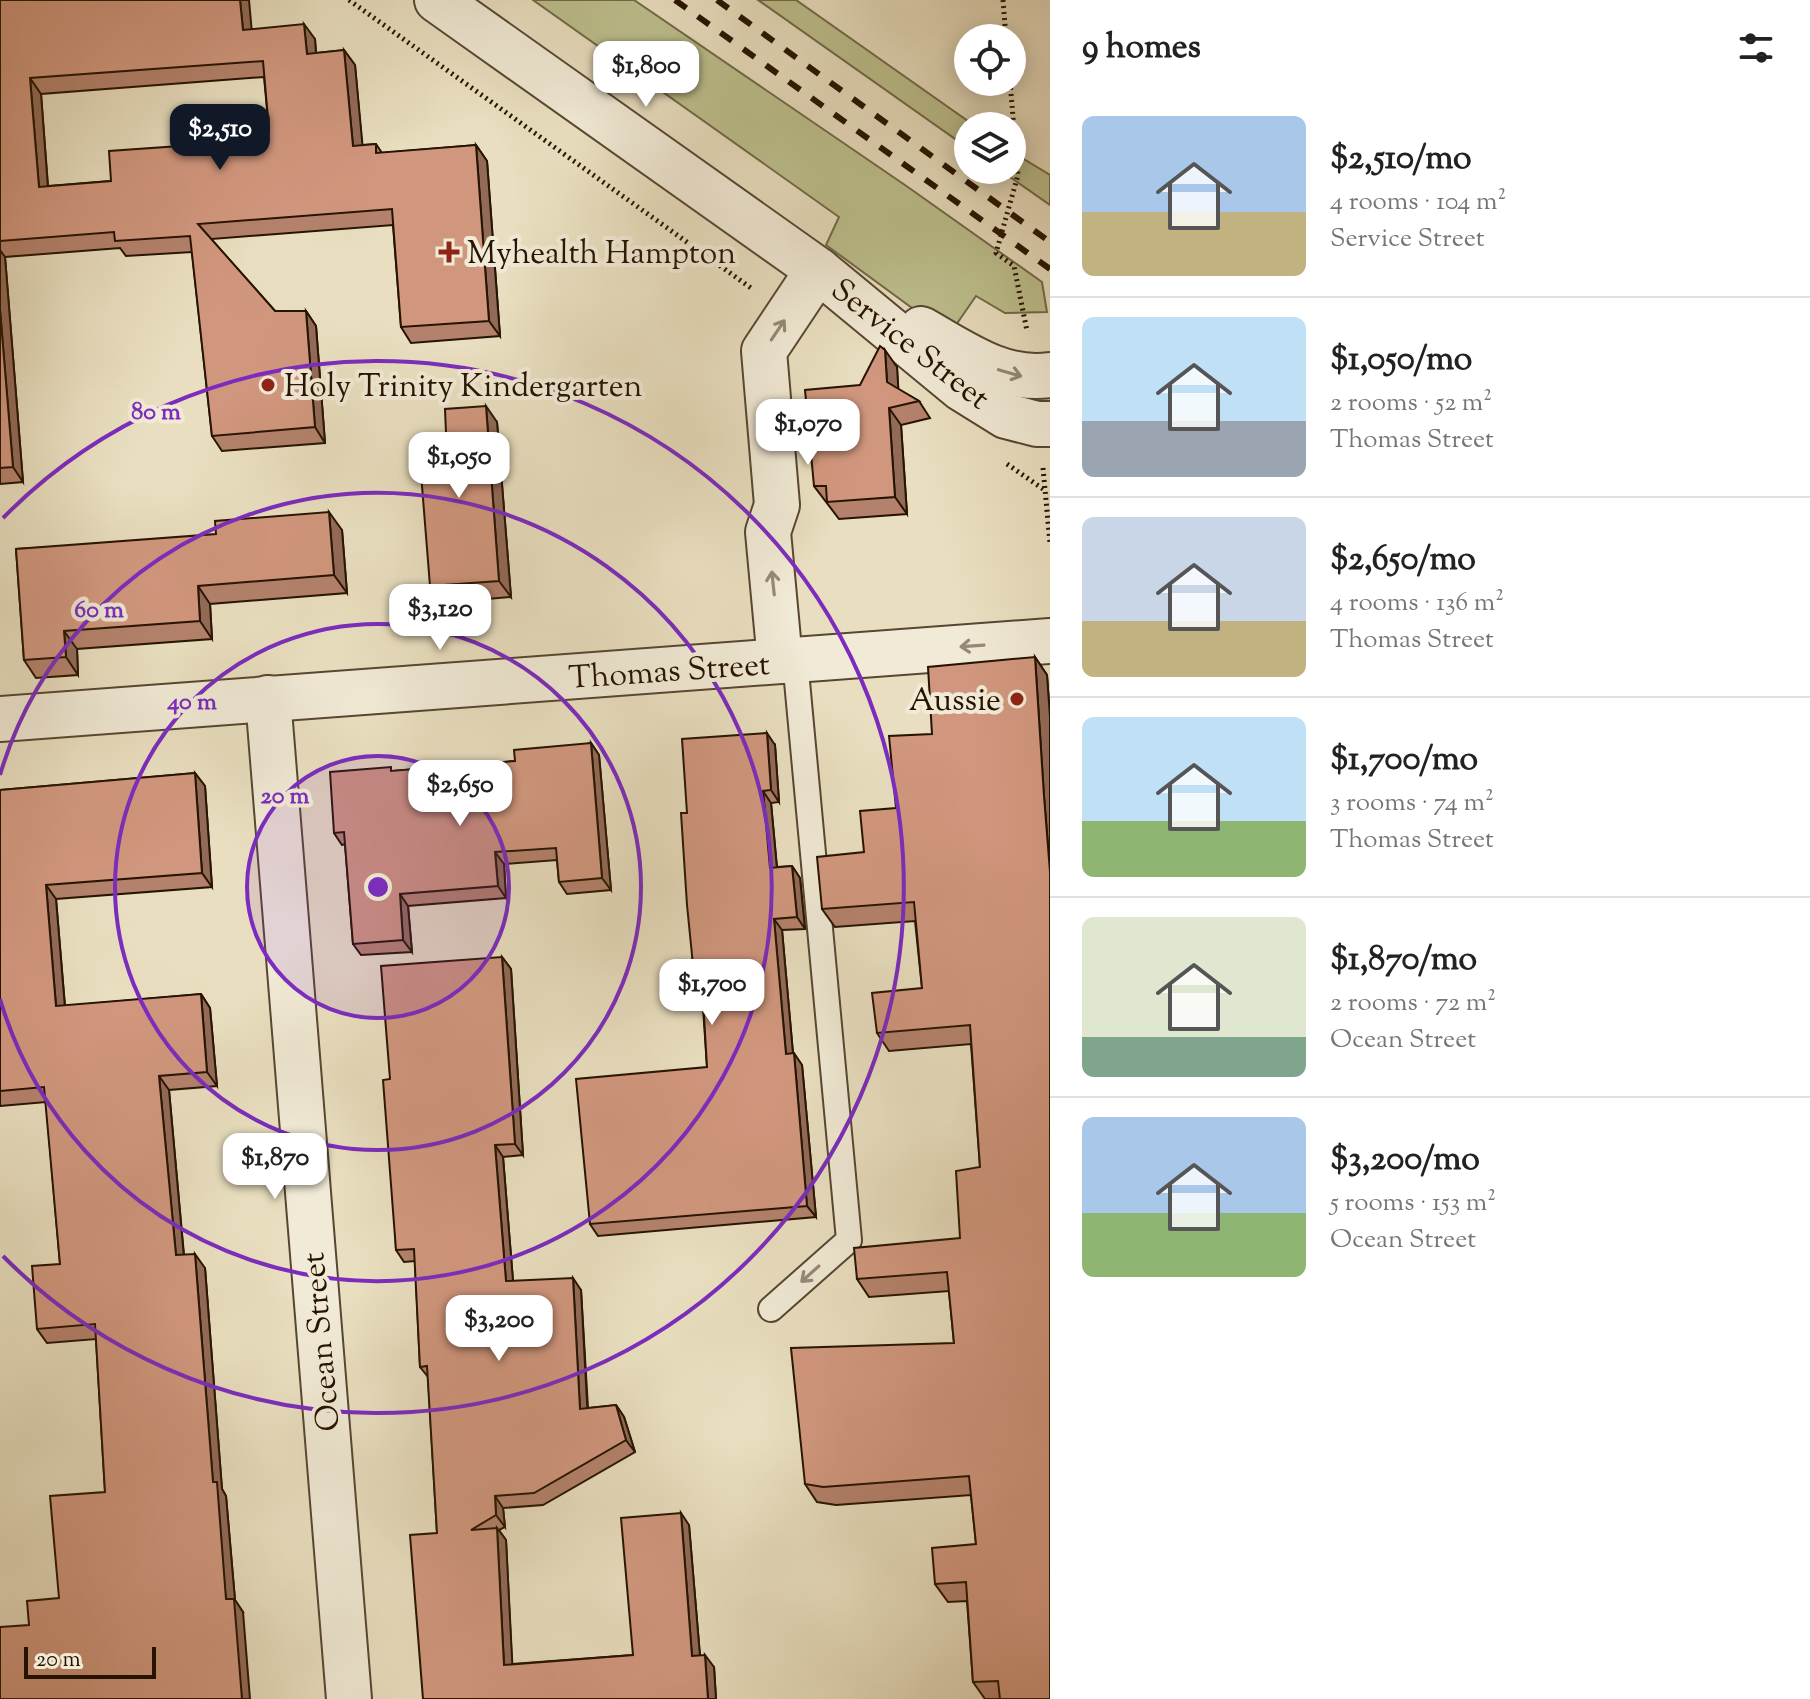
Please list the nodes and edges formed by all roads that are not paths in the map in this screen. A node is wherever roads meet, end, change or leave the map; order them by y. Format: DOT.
graph roads {
  1 [pos="437,0"];
  2 [pos="818,270"];
  3 [pos="1041,376"];
  4 [pos="1044,424"];
  5 [pos="1050,641"];
  6 [pos="788,660"];
  7 [pos="268,698"];
  8 [pos="0,719"];
  9 [pos="771,1309"];
  10 [pos="349,1699"];
  1 -- 2 [label="street, Service Street"];
  2 -- 3 [label="street, Service Street, one-way"];
  2 -- 4 [label="street, Service Street"];
  6 -- 2 [label="street, one-way"];
  5 -- 6 [label="street, Thomas Street, one-way"];
  6 -- 7 [label="street, Thomas Street"];
  6 -- 9 [label="lane, one-way"];
  7 -- 8 [label="street, Thomas Street"];
  7 -- 10 [label="street, Ocean Street"];
}
